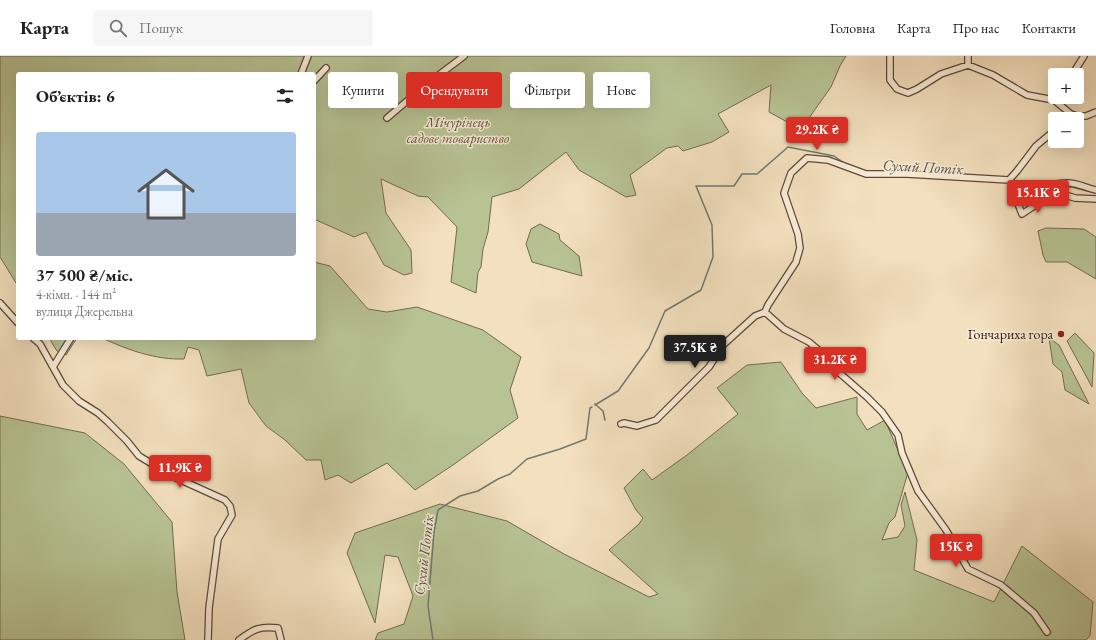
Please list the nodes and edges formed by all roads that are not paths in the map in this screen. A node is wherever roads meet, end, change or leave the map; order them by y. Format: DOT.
graph roads {
  1 [pos="308,56"];
  2 [pos="464,56"];
  3 [pos="890,56"];
  4 [pos="968,56"];
  5 [pos="1084,56"];
  6 [pos="968,65"];
  7 [pos="326,68"];
  8 [pos="1076,68"];
  9 [pos="302,72"];
  10 [pos="316,80"];
  11 [pos="1048,98"];
  12 [pos="1060,104"];
  13 [pos="1068,112"];
  14 [pos="1096,112"];
  15 [pos="1084,116"];
  16 [pos="387,118"];
  17 [pos="1048,136"];
  18 [pos="1008,180"];
  19 [pos="1014,187"];
  20 [pos="1096,190"];
  21 [pos="1096,199"];
  22 [pos="0,303"];
  23 [pos="765,312"];
  24 [pos="16,321"];
  25 [pos="35,340"];
  26 [pos="70,340"];
  27 [pos="53,366"];
  28 [pos="621,424"];
  29 [pos="1047,632"];
  30 [pos="208,640"];
  31 [pos="239,640"];
  32 [pos="281,640"];
  1 -- 9 [label="street"];
  2 -- 16 [label="street"];
  3 -- 6 [label="street"];
  4 -- 6 [label="street"];
  5 -- 8 [label="street"];
  6 -- 11 [label="street"];
  7 -- 10 [label="street"];
  12 -- 13 [label="street"];
  14 -- 15 [label="street"];
  17 -- 18 [label="street"];
  18 -- 20 [label="street"];
  18 -- 23 [label="street"];
  19 -- 21 [label="street"];
  22 -- 24 [label="street"];
  23 -- 28 [label="street"];
  23 -- 29 [label="street"];
  25 -- 27 [label="street"];
  26 -- 27 [label="street"];
  27 -- 30 [label="street"];
  31 -- 32 [label="street"];
}
